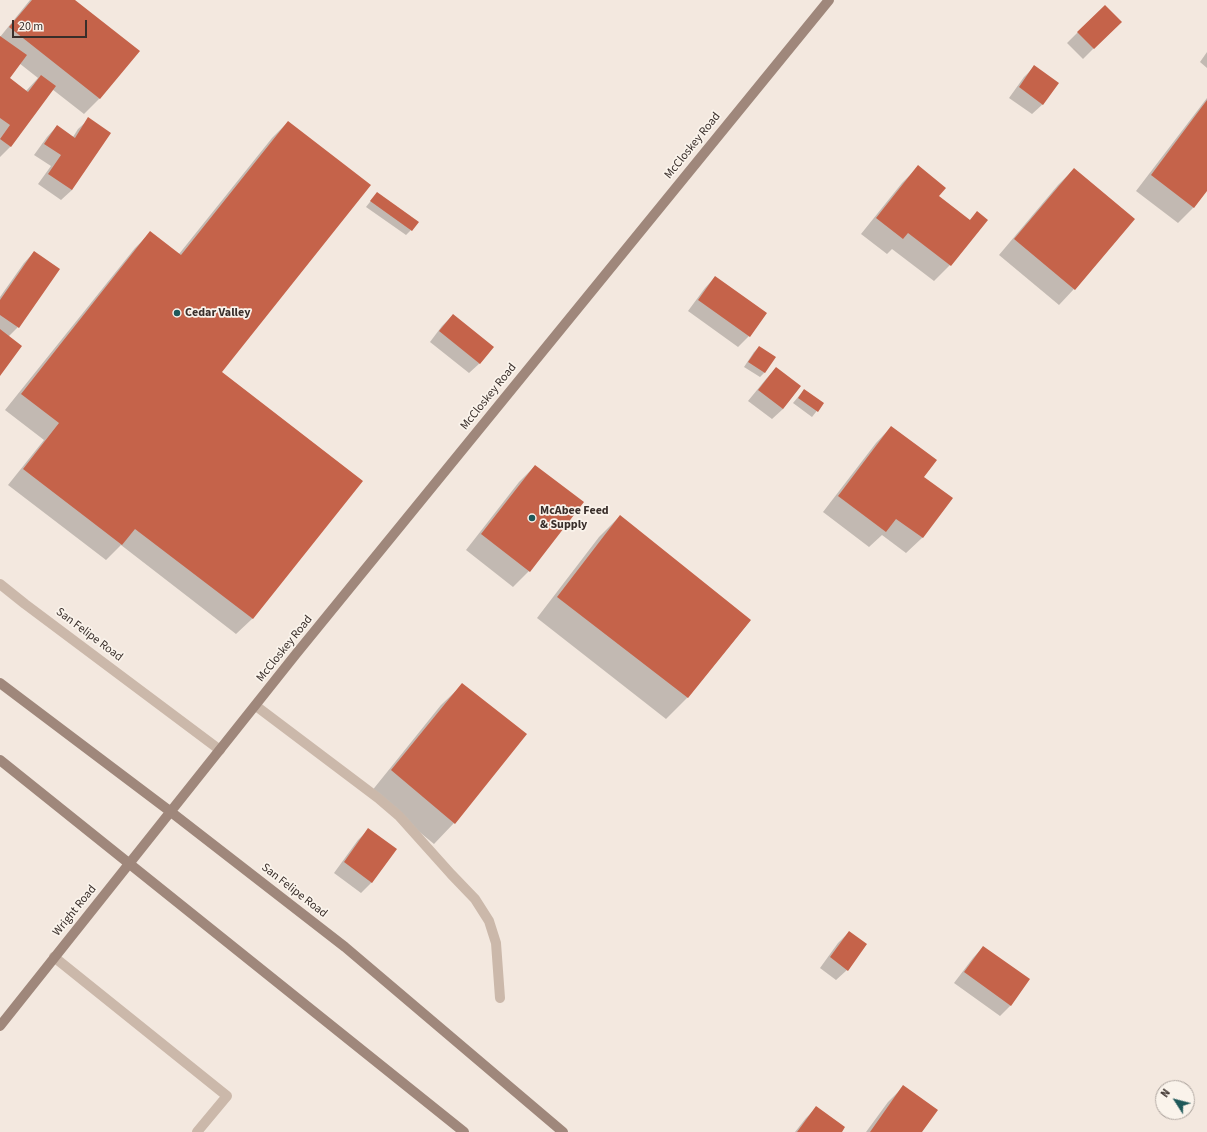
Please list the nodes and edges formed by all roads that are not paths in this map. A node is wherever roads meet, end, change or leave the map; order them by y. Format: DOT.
graph roads {
  1 [pos="829,0"];
  2 [pos="0,584"];
  3 [pos="0,683"];
  4 [pos="256,706"];
  5 [pos="220,750"];
  6 [pos="0,760"];
  7 [pos="171,812"];
  8 [pos="129,865"];
  9 [pos="54,957"];
  10 [pos="500,998"];
  11 [pos="0,1026"];
  12 [pos="197,1132"];
  13 [pos="464,1132"];
  14 [pos="563,1132"];
  1 -- 4 [label="street, McCloskey Road"];
  2 -- 5 [label="street, San Felipe Road"];
  3 -- 7 [label="street, San Felipe Road"];
  4 -- 5 [label="street, McCloskey Road"];
  4 -- 10 [label="street"];
  5 -- 7 [label="street, McCloskey Road"];
  6 -- 8 [label="street"];
  7 -- 8 [label="street, Wright Road"];
  7 -- 14 [label="street, San Felipe Road"];
  8 -- 9 [label="street, Wright Road"];
  8 -- 13 [label="street"];
  9 -- 11 [label="street, Wright Road"];
  9 -- 12 [label="street"];
}
